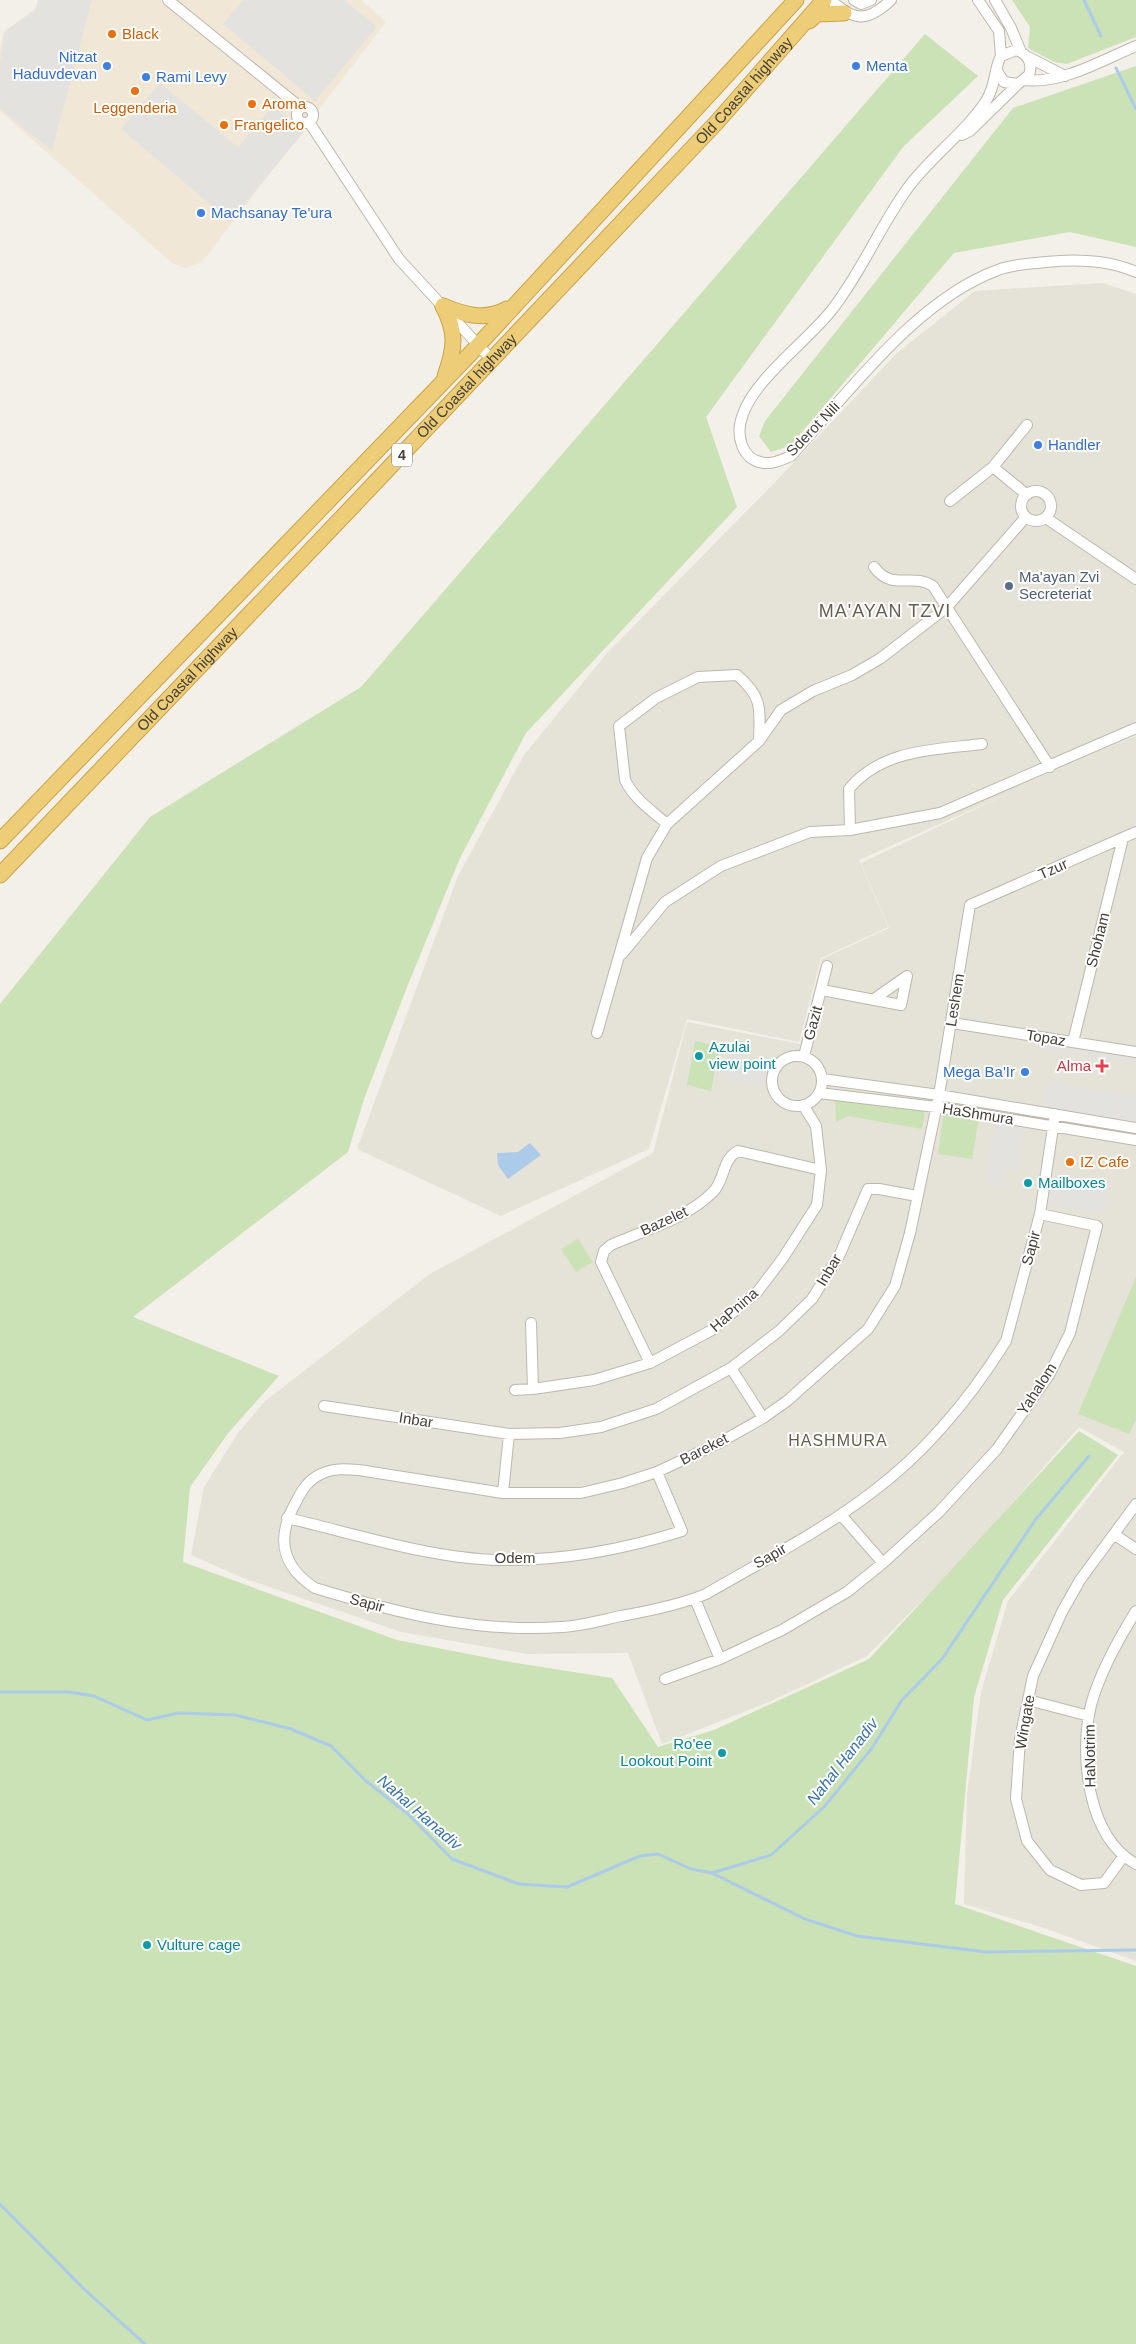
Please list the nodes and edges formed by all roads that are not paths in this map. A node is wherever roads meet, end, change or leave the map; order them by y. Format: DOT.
graph roads {
  1 [pos="168,0"];
  2 [pos="796,0"];
  3 [pos="824,0"];
  4 [pos="831,0"];
  5 [pos="854,0"];
  6 [pos="871,0"];
  7 [pos="891,0"];
  8 [pos="978,0"];
  9 [pos="995,0"];
  10 [pos="844,13"];
  11 [pos="798,30"];
  12 [pos="1136,46"];
  13 [pos="1024,55"];
  14 [pos="1001,56"];
  15 [pos="997,71"];
  16 [pos="1065,76"];
  17 [pos="1021,82"];
  18 [pos="956,138"];
  19 [pos="1136,272"];
  20 [pos="443,306"];
  21 [pos="511,307"];
  22 [pos="478,345"];
  23 [pos="491,359"];
  24 [pos="444,380"];
  25 [pos="1027,424"];
  26 [pos="993,467"];
  27 [pos="1026,494"];
  28 [pos="950,501"];
  29 [pos="1025,518"];
  30 [pos="1046,518"];
  31 [pos="874,567"];
  32 [pos="1136,579"];
  33 [pos="947,607"];
  34 [pos="1136,728"];
  35 [pos="759,740"];
  36 [pos="982,744"];
  37 [pos="1050,767"];
  38 [pos="667,824"];
  39 [pos="850,830"];
  40 [pos="1136,832"];
  41 [pos="1123,838"];
  42 [pos="0,842"];
  43 [pos="0,875"];
  44 [pos="970,905"];
  45 [pos="620,956"];
  46 [pos="827,966"];
  47 [pos="822,990"];
  48 [pos="874,999"];
  49 [pos="954,1020"];
  50 [pos="597,1033"];
  51 [pos="1073,1042"];
  52 [pos="1136,1052"];
  53 [pos="804,1056"];
  54 [pos="822,1079"];
  55 [pos="819,1093"];
  56 [pos="939,1095"];
  57 [pos="803,1105"];
  58 [pos="936,1107"];
  59 [pos="1055,1114"];
  60 [pos="1053,1126"];
  61 [pos="1136,1128"];
  62 [pos="1136,1140"];
  63 [pos="821,1170"];
  64 [pos="917,1196"];
  65 [pos="1040,1214"];
  66 [pos="531,1323"];
  67 [pos="650,1362"];
  68 [pos="731,1368"];
  69 [pos="515,1390"];
  70 [pos="533,1390"];
  71 [pos="324,1406"];
  72 [pos="763,1418"];
  73 [pos="509,1434"];
  74 [pos="657,1472"];
  75 [pos="503,1493"];
  76 [pos="1136,1504"];
  77 [pos="841,1515"];
  78 [pos="287,1518"];
  79 [pos="1115,1535"];
  80 [pos="1136,1549"];
  81 [pos="883,1563"];
  82 [pos="695,1599"];
  83 [pos="1136,1611"];
  84 [pos="720,1659"];
  85 [pos="665,1678"];
  86 [pos="1028,1700"];
  87 [pos="1089,1716"];
  88 [pos="1123,1857"];
  89 [pos="1136,1864"];
  1 -- 20 [label="street"];
  2 -- 21 [label="highway, Old Coastal highway / 4"];
  3 -- 11 [label="highway, Old Coastal highway / 4"];
  4 -- 10 [label="street"];
  5 -- 6 [label="street"];
  7 -- 10 [label="street"];
  8 -- 14 [label="street"];
  9 -- 13 [label="street"];
  10 -- 11 [label="highway"];
  11 -- 23 [label="highway, Old Coastal highway / 4"];
  12 -- 16 [label="street"];
  13 -- 14 [label="street"];
  13 -- 16 [label="street"];
  13 -- 17 [label="street"];
  14 -- 15 [label="street"];
  15 -- 17 [label="street"];
  15 -- 18 [label="street, Sderot Nili"];
  16 -- 17 [label="street"];
  17 -- 18 [label="street, Sderot Nili"];
  18 -- 19 [label="street, Sderot Nili"];
  20 -- 21 [label="highway"];
  20 -- 22 [label="street"];
  20 -- 24 [label="highway"];
  21 -- 22 [label="highway, Old Coastal highway / 4"];
  22 -- 23 [label="street"];
  22 -- 24 [label="highway, Old Coastal highway / 4"];
  23 -- 43 [label="highway, Old Coastal highway / 4"];
  24 -- 42 [label="highway, Old Coastal highway / 4"];
  25 -- 26 [label="street"];
  26 -- 27 [label="street"];
  26 -- 28 [label="street"];
  27 -- 29 [label="street"];
  27 -- 30 [label="street"];
  29 -- 30 [label="street"];
  29 -- 33 [label="street"];
  30 -- 32 [label="street"];
  31 -- 33 [label="street"];
  33 -- 35 [label="street"];
  33 -- 37 [label="street"];
  34 -- 37 [label="street"];
  35 -- 38 [label="street"];
  35 -- 38 [label="street"];
  36 -- 39 [label="street"];
  37 -- 39 [label="street"];
  38 -- 45 [label="street"];
  39 -- 45 [label="street"];
  40 -- 41 [label="street, Tzur"];
  41 -- 44 [label="street, Tzur"];
  41 -- 51 [label="street, Shoham"];
  44 -- 49 [label="street, Leshem"];
  45 -- 50 [label="street"];
  46 -- 47 [label="street, Gazit"];
  47 -- 48 [label="street, Gazit"];
  47 -- 53 [label="street, Gazit"];
  49 -- 51 [label="street, Topaz"];
  49 -- 56 [label="street, Leshem"];
  51 -- 52 [label="street, Topaz"];
  53 -- 54 [label="street"];
  53 -- 57 [label="street"];
  54 -- 55 [label="street"];
  54 -- 56 [label="street, HaShmura"];
  55 -- 57 [label="street"];
  55 -- 58 [label="street, HaShmura"];
  56 -- 58 [label="street, Bareket"];
  56 -- 59 [label="street, HaShmura"];
  57 -- 63 [label="street, HaPnina"];
  58 -- 60 [label="street, HaShmura"];
  58 -- 64 [label="street, Bareket"];
  59 -- 60 [label="street, Sapir"];
  59 -- 61 [label="street, HaShmura"];
  60 -- 62 [label="street, HaShmura"];
  60 -- 65 [label="street, Sapir"];
  63 -- 67 [label="street, HaPnina"];
  63 -- 67 [label="street, Bazelet"];
  64 -- 68 [label="street, Inbar"];
  64 -- 72 [label="street, Bareket"];
  65 -- 77 [label="street, Sapir"];
  65 -- 81 [label="street, Yahalom"];
  66 -- 70 [label="street"];
  67 -- 70 [label="street, HaPnina"];
  68 -- 72 [label="street"];
  68 -- 73 [label="street, Inbar"];
  69 -- 70 [label="street, HaPnina"];
  71 -- 73 [label="street, Inbar"];
  72 -- 74 [label="street, Bareket"];
  73 -- 75 [label="street"];
  74 -- 75 [label="street, Bareket"];
  74 -- 78 [label="street, Odem"];
  75 -- 78 [label="street, Bareket"];
  76 -- 79 [label="street, Wingate"];
  77 -- 81 [label="street"];
  77 -- 82 [label="street, Sapir"];
  78 -- 82 [label="street, Sapir"];
  79 -- 80 [label="street"];
  79 -- 86 [label="street, Wingate"];
  81 -- 84 [label="street, Yahalom"];
  82 -- 84 [label="street"];
  83 -- 87 [label="street, HaNotrim"];
  84 -- 85 [label="street, Yahalom"];
  86 -- 87 [label="street"];
  86 -- 88 [label="street, Wingate"];
  87 -- 88 [label="street, HaNotrim"];
  88 -- 89 [label="street, HaNotrim"];
}
